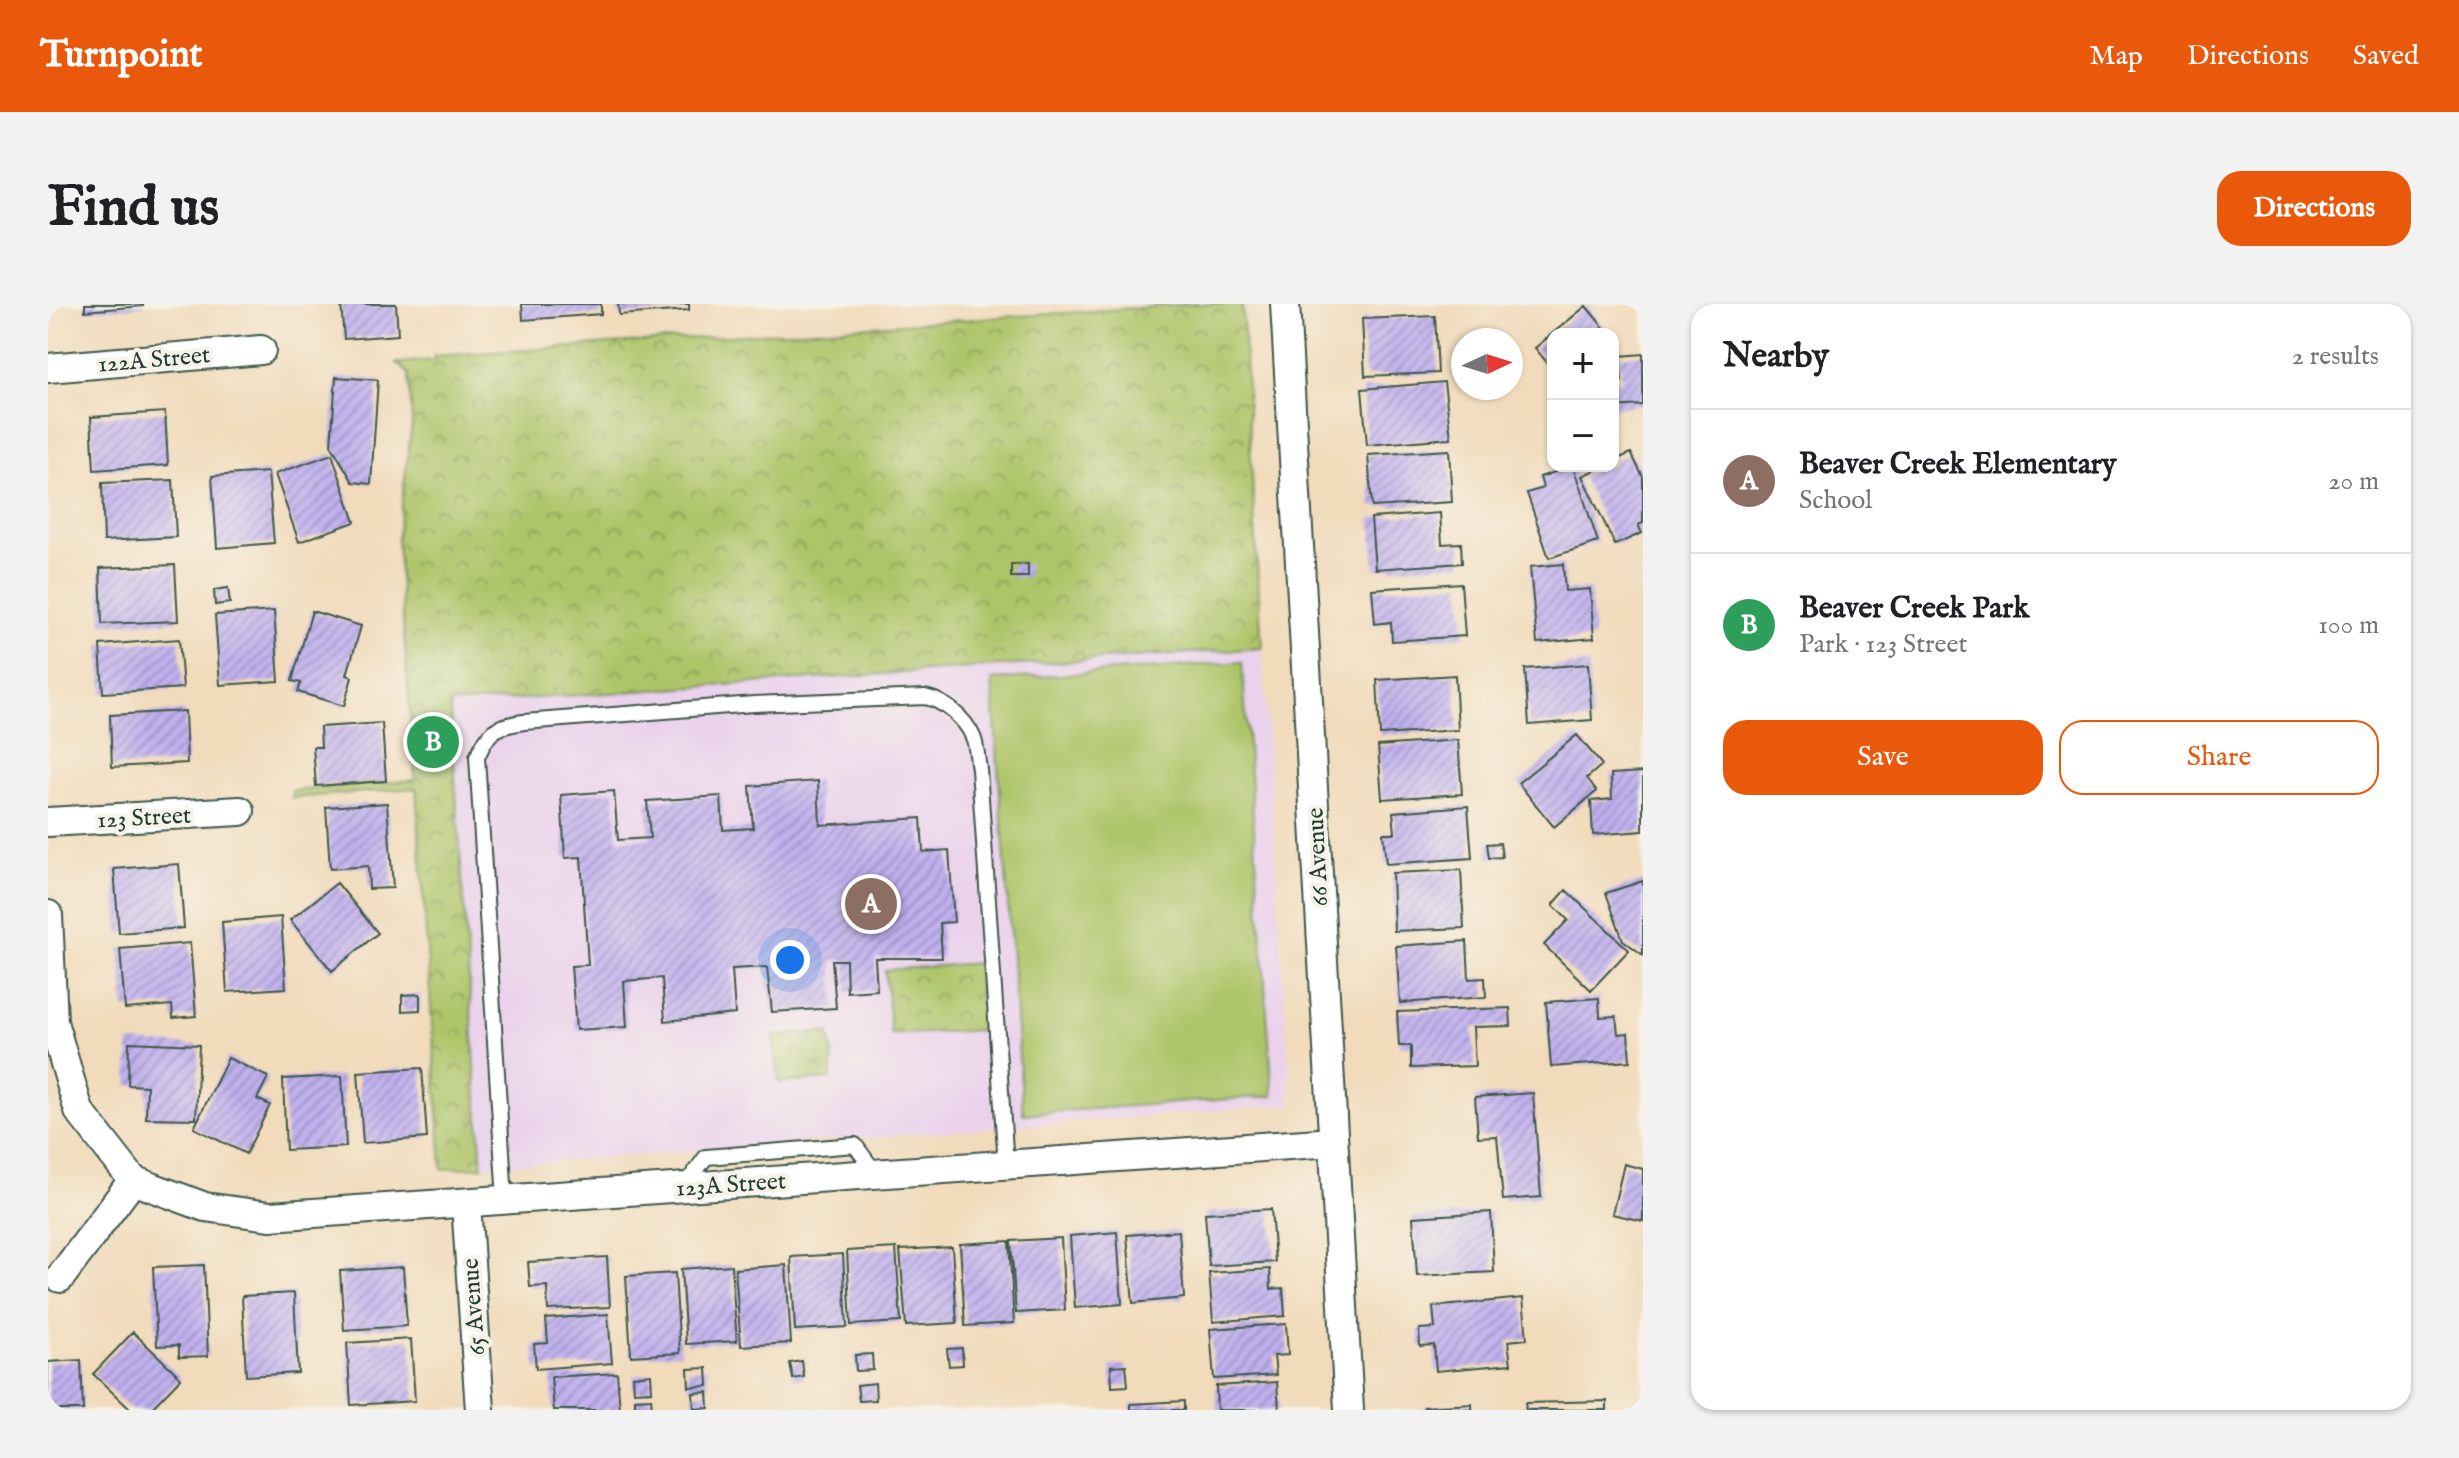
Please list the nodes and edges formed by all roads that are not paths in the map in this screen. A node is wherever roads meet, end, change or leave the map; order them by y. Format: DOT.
graph roads {
  1 [pos="1285,304"];
  2 [pos="261,350"];
  3 [pos="48,368"];
  4 [pos="240,811"];
  5 [pos="48,822"];
  6 [pos="48,915"];
  7 [pos="1333,1142"];
  8 [pos="1006,1165"];
  9 [pos="133,1180"];
  10 [pos="505,1200"];
  11 [pos="466,1203"];
  12 [pos="60,1278"];
  13 [pos="480,1410"];
  14 [pos="1349,1410"];
  1 -- 7 [label="street, 66 Avenue"];
  2 -- 3 [label="street, 122A Street"];
  4 -- 5 [label="street, 123 Street"];
  6 -- 9 [label="street"];
  7 -- 8 [label="street, 123A Street"];
  7 -- 14 [label="street, 66 Avenue"];
  8 -- 10 [label="street, 123A Street"];
  8 -- 10 [label="lane"];
  9 -- 11 [label="street, 123A Street"];
  9 -- 12 [label="street"];
  10 -- 11 [label="street, 123A Street"];
  11 -- 13 [label="street, 65 Avenue"];
}
